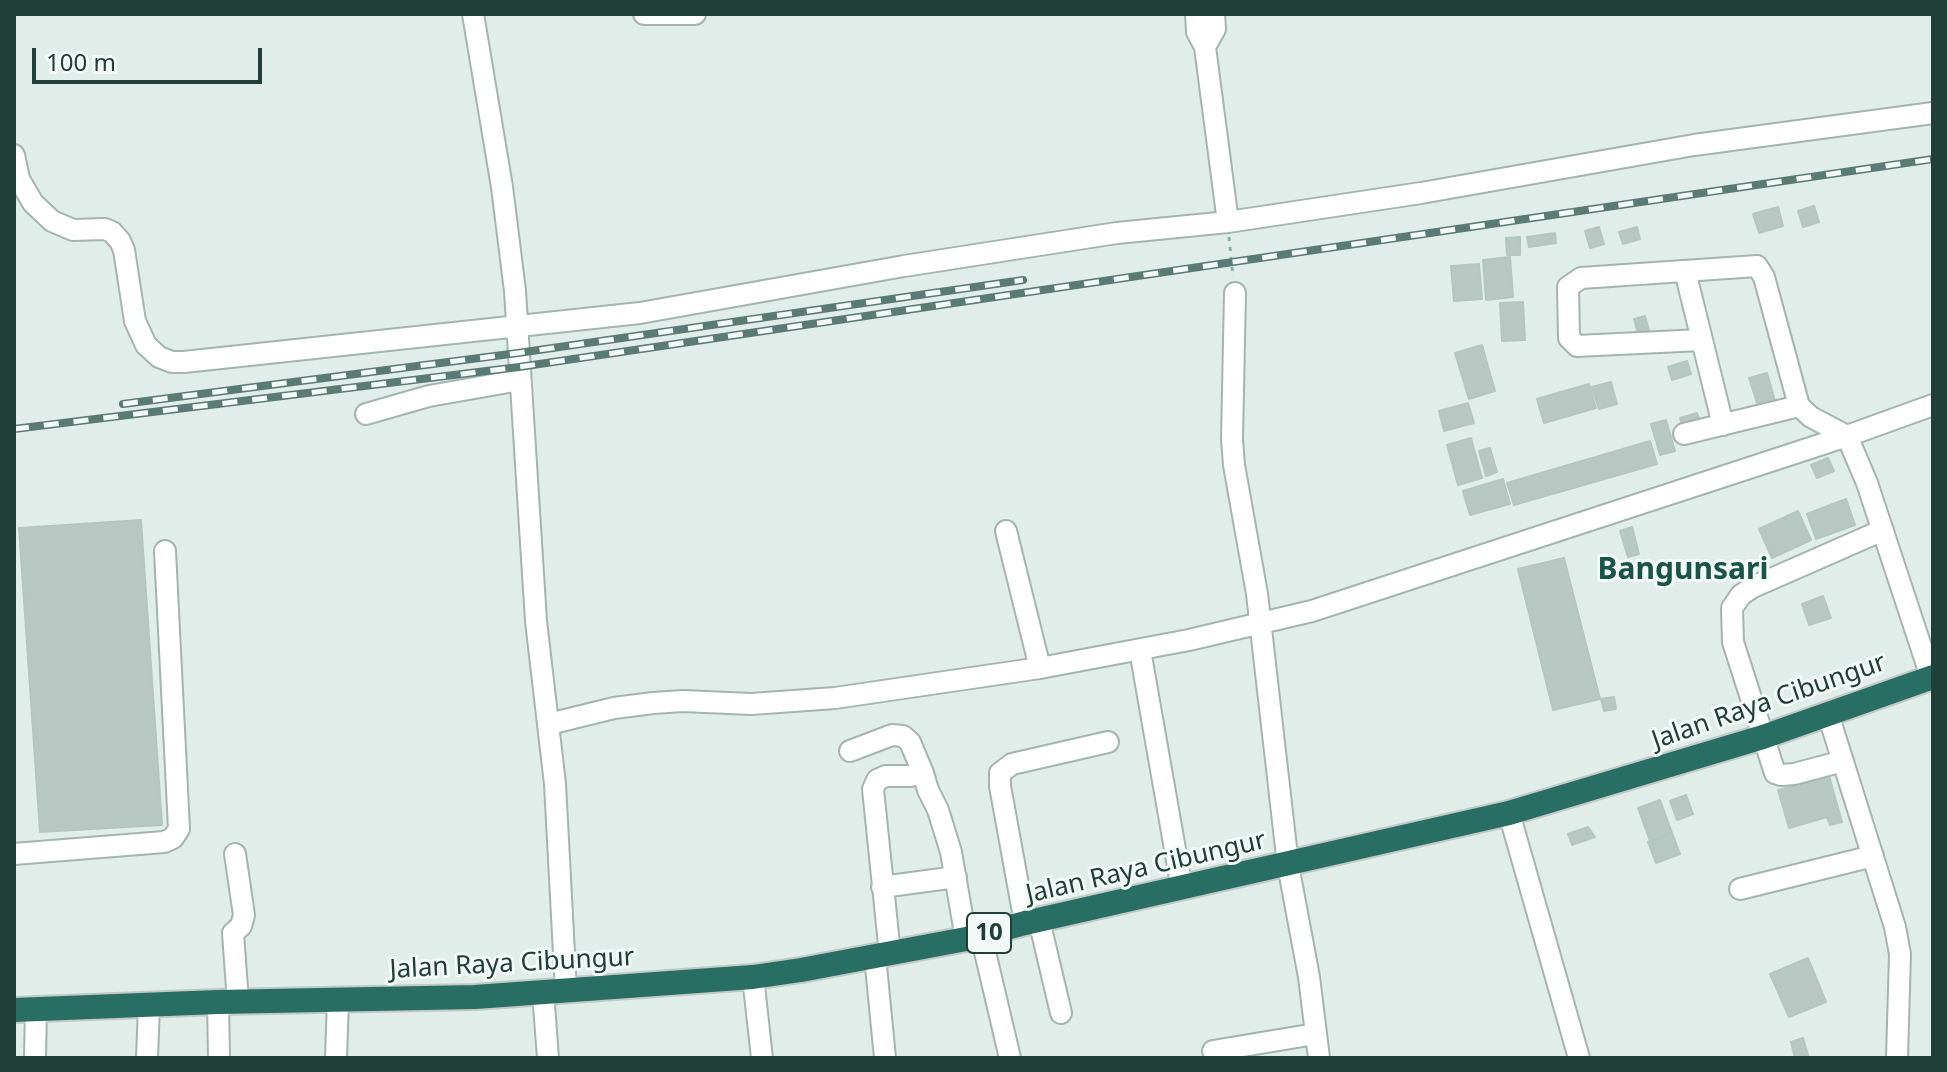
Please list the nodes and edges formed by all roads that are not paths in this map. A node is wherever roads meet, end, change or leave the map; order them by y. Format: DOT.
graph roads {
  1 [pos="473,14"];
  2 [pos="644,14"];
  3 [pos="688,14"];
  4 [pos="695,14"];
  5 [pos="1196,14"];
  6 [pos="1214,14"];
  7 [pos="1205,47"];
  8 [pos="1933,113"];
  9 [pos="14,155"];
  10 [pos="1228,222"];
  11 [pos="1685,271"];
  12 [pos="1235,293"];
  13 [pos="518,327"];
  14 [pos="1701,340"];
  15 [pos="520,380"];
  16 [pos="1933,405"];
  17 [pos="1799,406"];
  18 [pos="366,414"];
  19 [pos="1723,425"];
  20 [pos="1684,434"];
  21 [pos="1847,436"];
  22 [pos="1883,530"];
  23 [pos="1006,531"];
  24 [pos="165,551"];
  25 [pos="1261,623"];
  26 [pos="1140,650"];
  27 [pos="1040,668"];
  28 [pos="1932,677"];
  29 [pos="1828,714"];
  30 [pos="549,724"];
  31 [pos="1763,737"];
  32 [pos="1108,742"];
  33 [pos="850,751"];
  34 [pos="1843,761"];
  35 [pos="923,773"];
  36 [pos="1509,813"];
  37 [pos="14,854"];
  38 [pos="235,854"];
  39 [pos="1873,856"];
  40 [pos="1288,865"];
  41 [pos="956,877"];
  42 [pos="882,887"];
  43 [pos="1182,889"];
  44 [pos="1740,889"];
  45 [pos="1032,922"];
  46 [pos="974,937"];
  47 [pos="883,955"];
  48 [pos="753,977"];
  49 [pos="555,991"];
  50 [pos="338,1000"];
  51 [pos="228,1002"];
  52 [pos="149,1006"];
  53 [pos="25,1010"];
  54 [pos="1061,1013"];
  55 [pos="1315,1034"];
  56 [pos="1213,1051"];
  57 [pos="35,1058"];
  58 [pos="147,1058"];
  59 [pos="219,1058"];
  60 [pos="336,1058"];
  61 [pos="548,1058"];
  62 [pos="762,1058"];
  63 [pos="885,1058"];
  64 [pos="1010,1058"];
  65 [pos="1319,1058"];
  66 [pos="1579,1058"];
  67 [pos="1897,1058"];
  1 -- 13 [label="street"];
  2 -- 3 [label="street"];
  3 -- 4 [label="street"];
  5 -- 7 [label="street"];
  6 -- 7 [label="street"];
  7 -- 10 [label="street"];
  8 -- 10 [label="street"];
  9 -- 13 [label="street"];
  10 -- 13 [label="street"];
  11 -- 14 [label="street"];
  11 -- 14 [label="street"];
  11 -- 17 [label="street"];
  12 -- 25 [label="street"];
  13 -- 15 [label="street"];
  14 -- 19 [label="street"];
  15 -- 18 [label="street"];
  15 -- 30 [label="street"];
  16 -- 21 [label="street"];
  17 -- 19 [label="street"];
  17 -- 21 [label="street"];
  19 -- 20 [label="street"];
  21 -- 22 [label="street"];
  21 -- 25 [label="street"];
  22 -- 28 [label="street"];
  22 -- 31 [label="street"];
  23 -- 27 [label="street"];
  24 -- 37 [label="street"];
  25 -- 26 [label="street"];
  25 -- 40 [label="street"];
  26 -- 27 [label="street"];
  26 -- 43 [label="street"];
  27 -- 30 [label="street"];
  28 -- 29 [label="highway, Jalan Raya Cibungur / 10"];
  29 -- 31 [label="highway, Jalan Raya Cibungur / 10"];
  29 -- 34 [label="street"];
  30 -- 49 [label="street"];
  31 -- 34 [label="street"];
  31 -- 36 [label="highway, Jalan Raya Cibungur / 10"];
  32 -- 45 [label="street"];
  33 -- 35 [label="street"];
  34 -- 39 [label="street"];
  35 -- 41 [label="street"];
  35 -- 42 [label="street"];
  36 -- 40 [label="highway, Jalan Raya Cibungur / 10"];
  36 -- 66 [label="street"];
  38 -- 51 [label="street"];
  39 -- 44 [label="street"];
  39 -- 67 [label="street"];
  40 -- 43 [label="highway, Jalan Raya Cibungur / 10"];
  40 -- 55 [label="street"];
  41 -- 42 [label="street"];
  41 -- 46 [label="street"];
  42 -- 47 [label="street"];
  43 -- 45 [label="highway, Jalan Raya Cibungur / 10"];
  45 -- 46 [label="highway, Jalan Raya Cibungur / 10"];
  45 -- 54 [label="street"];
  46 -- 47 [label="highway, Jalan Raya Cibungur / 10"];
  46 -- 64 [label="street"];
  47 -- 48 [label="highway, Jalan Raya Cibungur / 10"];
  47 -- 63 [label="street"];
  48 -- 49 [label="highway, Jalan Raya Cibungur / 10"];
  48 -- 62 [label="street"];
  49 -- 50 [label="highway, Jalan Raya Cibungur / 10"];
  49 -- 61 [label="street"];
  50 -- 51 [label="highway, Jalan Raya Cibungur / 10"];
  50 -- 60 [label="street"];
  51 -- 52 [label="highway, Jalan Raya Cibungur / 10"];
  51 -- 59 [label="street"];
  52 -- 53 [label="highway, Jalan Raya Cibungur / 10"];
  52 -- 58 [label="street"];
  53 -- 57 [label="street"];
  55 -- 56 [label="street"];
  55 -- 65 [label="street"];
}
